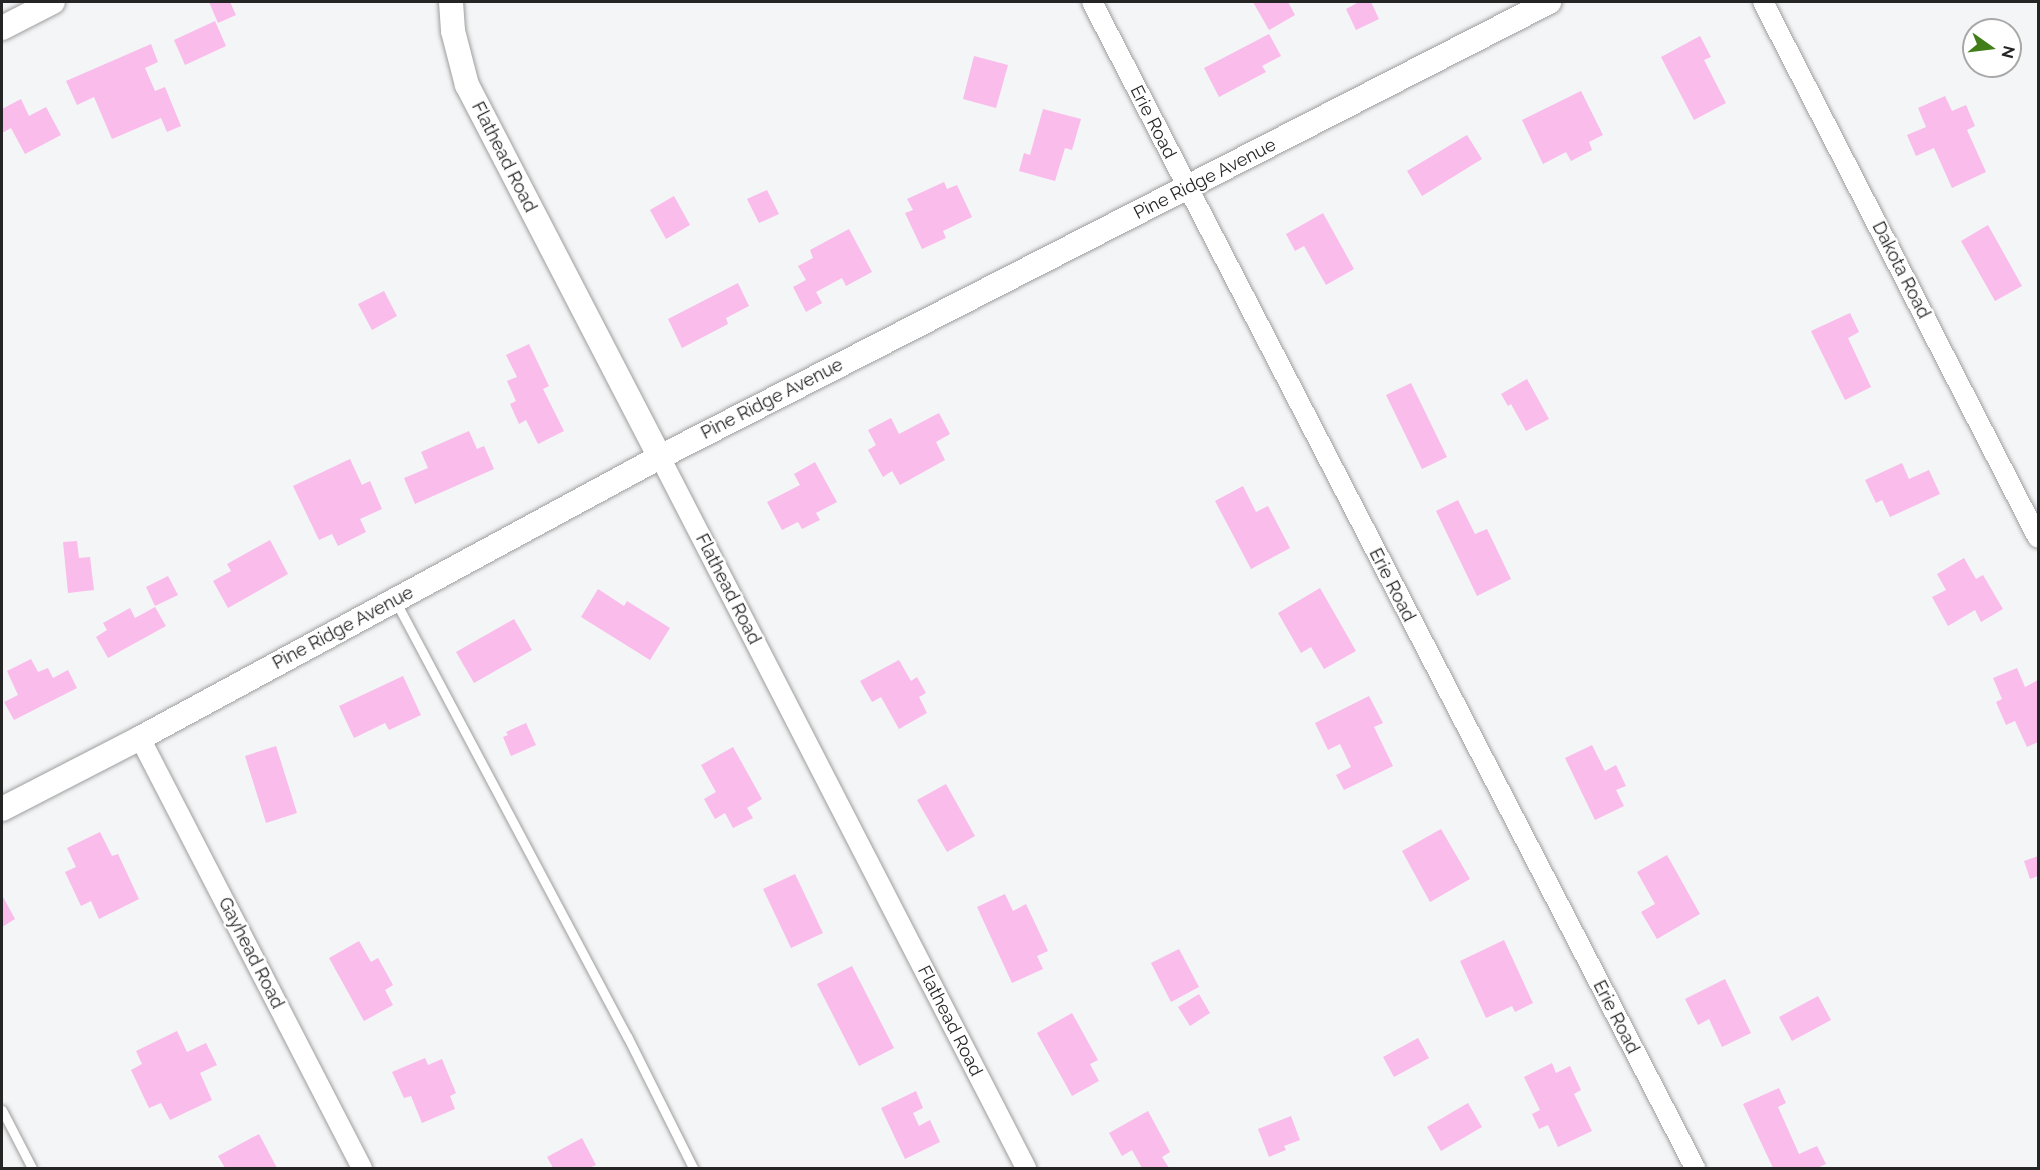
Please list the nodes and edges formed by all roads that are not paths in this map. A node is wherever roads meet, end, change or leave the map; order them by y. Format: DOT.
graph roads {
  1 [pos="53,2"];
  2 [pos="451,2"];
  3 [pos="1092,2"];
  4 [pos="1550,2"];
  5 [pos="1763,2"];
  6 [pos="2,28"];
  7 [pos="1186,189"];
  8 [pos="660,457"];
  9 [pos="2038,538"];
  10 [pos="395,600"];
  11 [pos="140,738"];
  12 [pos="2,809"];
  13 [pos="2,1110"];
  14 [pos="32,1168"];
  15 [pos="362,1168"];
  16 [pos="693,1168"];
  17 [pos="1026,1168"];
  18 [pos="1695,1168"];
  1 -- 6 [label="street"];
  2 -- 8 [label="street, Flathead Road"];
  3 -- 7 [label="street, Erie Road"];
  4 -- 7 [label="street, Pine Ridge Avenue"];
  5 -- 9 [label="street, Dakota Road"];
  7 -- 8 [label="street, Pine Ridge Avenue"];
  7 -- 18 [label="street, Erie Road"];
  8 -- 10 [label="street, Pine Ridge Avenue"];
  8 -- 17 [label="street, Flathead Road"];
  10 -- 11 [label="street, Pine Ridge Avenue"];
  10 -- 16 [label="lane"];
  11 -- 12 [label="street, Pine Ridge Avenue"];
  11 -- 15 [label="street, Gayhead Road"];
  13 -- 14 [label="lane"];
}
